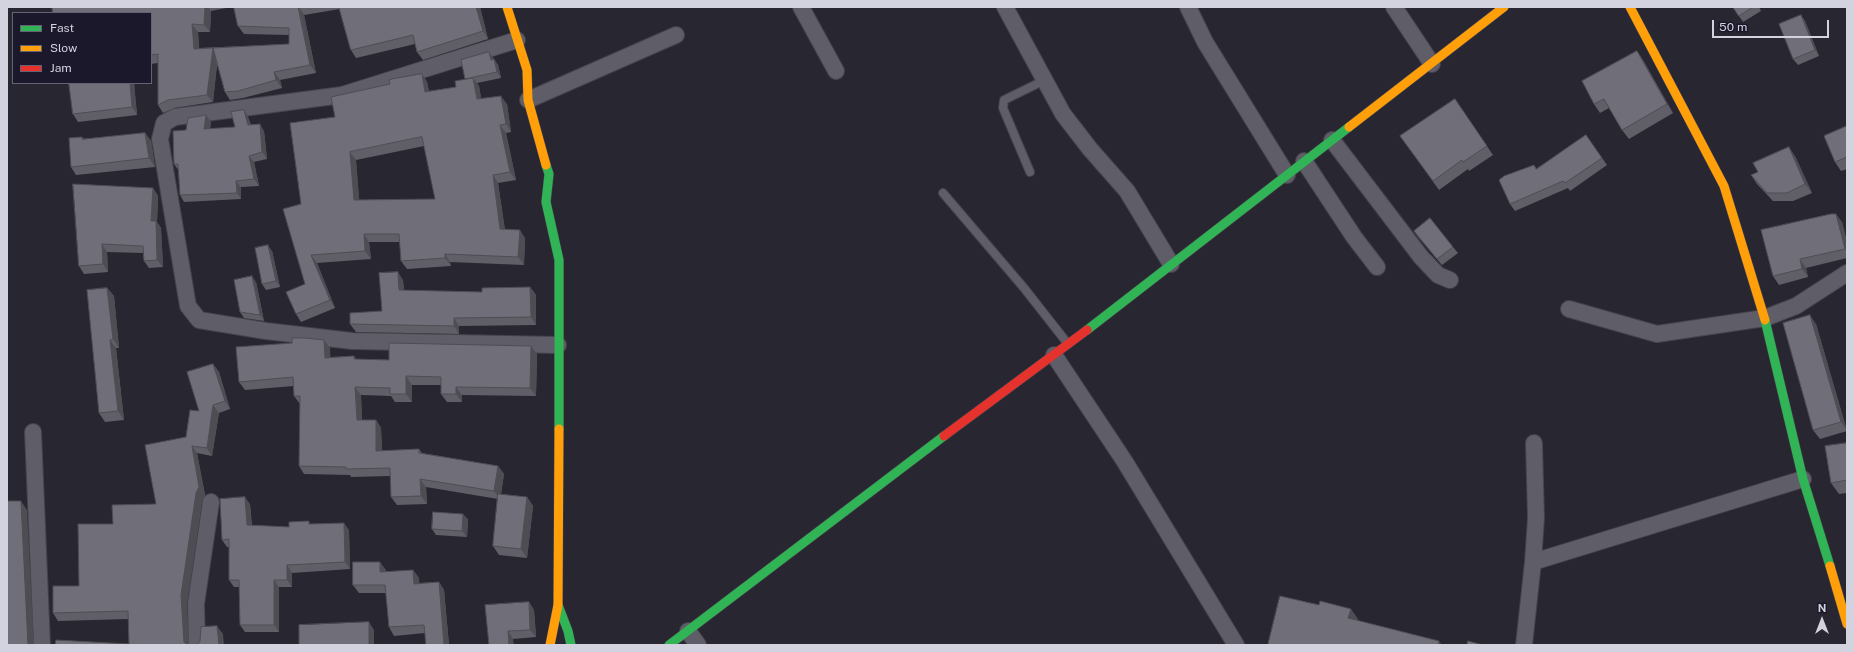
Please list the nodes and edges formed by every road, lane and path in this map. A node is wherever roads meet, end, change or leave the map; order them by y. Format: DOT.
graph roads {
  1 [pos="507,7"];
  2 [pos="801,7"];
  3 [pos="1005,7"];
  4 [pos="1188,7"];
  5 [pos="1394,7"];
  6 [pos="1504,7"];
  7 [pos="1630,7"];
  8 [pos="676,35"];
  9 [pos="518,40"];
  10 [pos="1432,64"];
  11 [pos="836,71"];
  12 [pos="1045,80"];
  13 [pos="528,100"];
  14 [pos="1332,140"];
  15 [pos="1304,161"];
  16 [pos="1030,172"];
  17 [pos="1287,175"];
  18 [pos="943,193"];
  19 [pos="1171,264"];
  20 [pos="1377,267"];
  21 [pos="1847,273"];
  22 [pos="1450,280"];
  23 [pos="1569,309"];
  24 [pos="1766,318"];
  25 [pos="1068,344"];
  26 [pos="558,345"];
  27 [pos="1054,355"];
  28 [pos="33,432"];
  29 [pos="1534,443"];
  30 [pos="1803,479"];
  31 [pos="211,502"];
  32 [pos="1533,562"];
  33 [pos="558,605"];
  34 [pos="1847,624"];
  35 [pos="688,631"];
  36 [pos="42,645"];
  37 [pos="197,645"];
  38 [pos="550,645"];
  39 [pos="571,645"];
  40 [pos="669,645"];
  41 [pos="698,645"];
  42 [pos="1236,645"];
  43 [pos="1524,645"];
  1 -- 9 [label="main road"];
  2 -- 11 [label="street"];
  3 -- 12 [label="street"];
  4 -- 17 [label="street"];
  5 -- 10 [label="street"];
  6 -- 10 [label="main road"];
  7 -- 24 [label="main road"];
  8 -- 13 [label="street"];
  9 -- 13 [label="main road"];
  9 -- 26 [label="street"];
  10 -- 14 [label="main road"];
  12 -- 16 [label="lane"];
  12 -- 19 [label="street"];
  13 -- 26 [label="main road"];
  14 -- 15 [label="main road"];
  14 -- 22 [label="street"];
  15 -- 17 [label="main road"];
  15 -- 20 [label="street"];
  17 -- 19 [label="main road"];
  18 -- 25 [label="lane"];
  19 -- 25 [label="main road"];
  21 -- 24 [label="street"];
  23 -- 24 [label="street"];
  24 -- 30 [label="main road"];
  25 -- 27 [label="main road"];
  26 -- 33 [label="main road"];
  27 -- 35 [label="main road"];
  27 -- 42 [label="street"];
  28 -- 36 [label="street"];
  29 -- 32 [label="street"];
  30 -- 32 [label="street"];
  30 -- 34 [label="main road"];
  31 -- 37 [label="street"];
  32 -- 43 [label="street"];
  33 -- 38 [label="main road"];
  33 -- 39 [label="main road"];
  35 -- 40 [label="main road"];
  35 -- 41 [label="street"];
}
